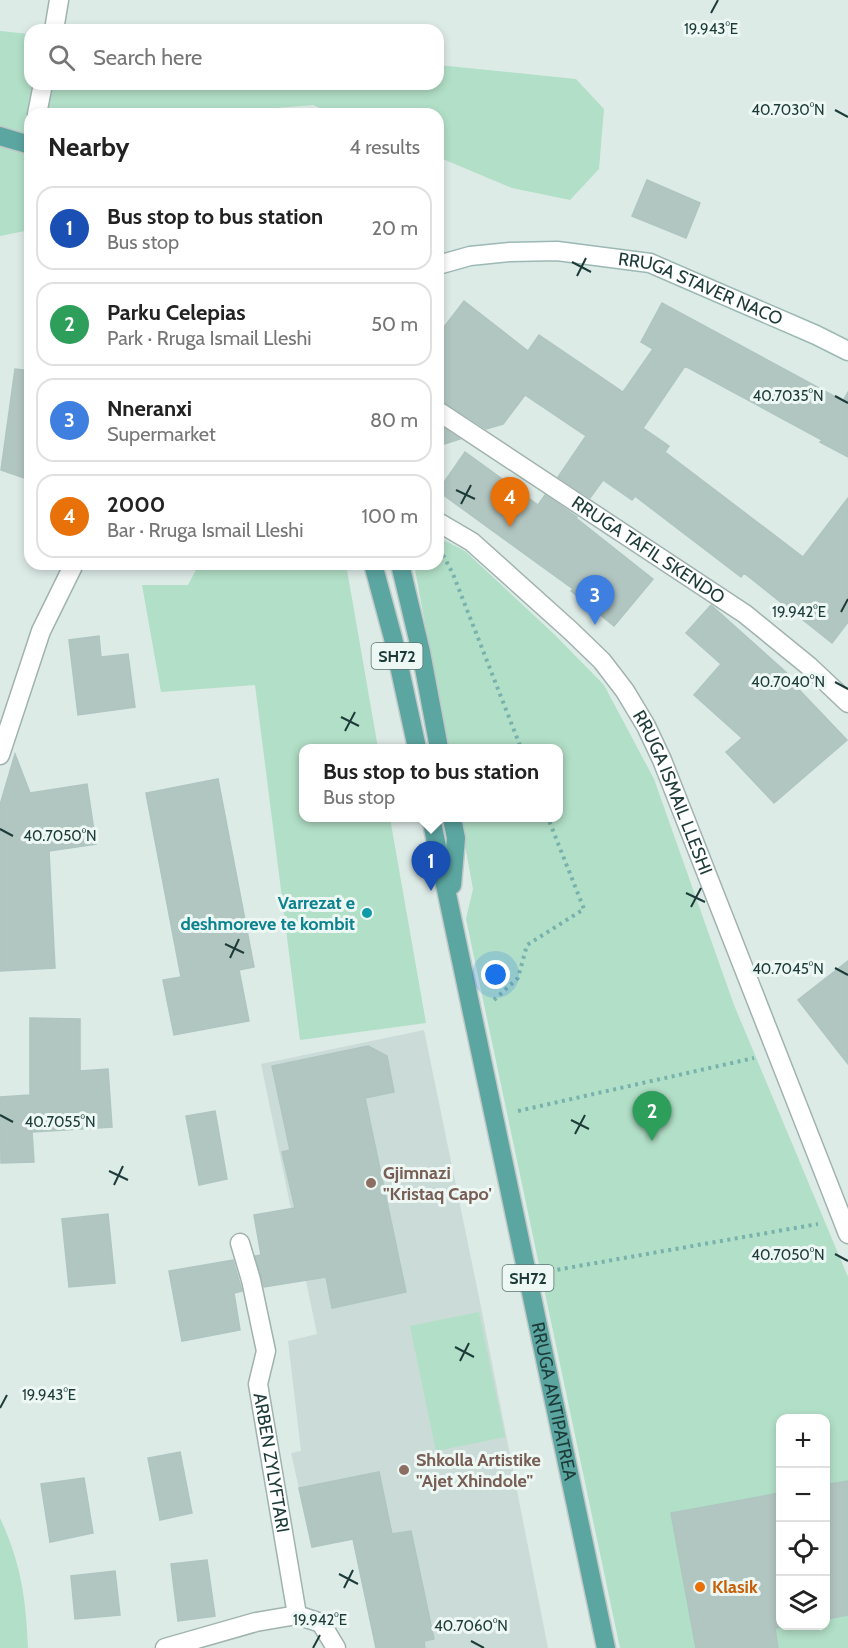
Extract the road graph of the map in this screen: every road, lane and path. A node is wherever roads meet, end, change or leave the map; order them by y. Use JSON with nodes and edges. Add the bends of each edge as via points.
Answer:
{"nodes":[{"id":1,"x":59,"y":0,"type":"edge"},
{"id":2,"x":55,"y":24,"type":"edge"},
{"id":3,"x":42,"y":90,"type":"edge"},
{"id":4,"x":38,"y":108,"type":"edge"},
{"id":5,"x":0,"y":136,"type":"edge"},
{"id":6,"x":24,"y":143,"type":"edge"},
{"id":7,"x":444,"y":264,"type":"edge"},
{"id":8,"x":848,"y":351,"type":"edge"},
{"id":9,"x":444,"y":415,"type":"edge"},
{"id":10,"x":444,"y":526,"type":"edge"},
{"id":11,"x":444,"y":557,"type":"edge"},
{"id":12,"x":71,"y":570,"type":"edge"},
{"id":13,"x":375,"y":570,"type":"edge"},
{"id":14,"x":401,"y":570,"type":"edge"},
{"id":15,"x":848,"y":703,"type":"edge"},
{"id":16,"x":416,"y":744,"type":"edge"},
{"id":17,"x":438,"y":744,"type":"edge"},
{"id":18,"x":519,"y":744,"type":"edge"},
{"id":19,"x":0,"y":755,"type":"edge"},
{"id":20,"x":433,"y":822,"type":"edge"},
{"id":21,"x":453,"y":822,"type":"edge"},
{"id":22,"x":550,"y":822,"type":"edge"},
{"id":23,"x":451,"y":907,"type":"junction"},
{"id":24,"x":473,"y":1019,"type":"junction"},
{"id":25,"x":777,"y":1053,"type":"junction"},
{"id":26,"x":494,"y":1117,"type":"junction"},
{"id":27,"x":845,"y":1227,"type":"edge"},
{"id":28,"x":240,"y":1243,"type":"dead end"},
{"id":29,"x":527,"y":1275,"type":"junction"},
{"id":30,"x":297,"y":1615,"type":"junction"},
{"id":31,"x":165,"y":1648,"type":"edge"},
{"id":32,"x":336,"y":1648,"type":"edge"},
{"id":33,"x":606,"y":1648,"type":"edge"}],
"edges":[{"from":1,"to":2,"type":"street"},
{"from":3,"to":4,"type":"street"},
{"from":5,"to":6,"type":"main road"},
{"from":7,"to":8,"type":"street","name":"RRUGA STAVER NACO","via":[[470,256],[557,251],[650,263]]},
{"from":9,"to":15,"type":"street","name":"RRUGA TAFIL SKENDO","via":[[744,614]]},
{"from":10,"to":25,"type":"street","name":"RRUGA ISMAIL LLESHI","via":[[472,543],[571,631],[626,691],[662,760]]},
{"from":11,"to":18,"type":"path"},
{"from":12,"to":19,"type":"street","via":[[41,631]]},
{"from":13,"to":16,"type":"main road","number":"SH72"},
{"from":14,"to":17,"type":"main road","number":"SH72"},
{"from":20,"to":23,"type":"main road","name":"RRUGA ANTIPATREA","number":"SH72"},
{"from":21,"to":23,"type":"main road","name":"RRUGA ANTIPATREA","number":"SH72","via":[[456,838]]},
{"from":22,"to":24,"type":"path","via":[[584,909],[527,945],[518,978]]},
{"from":23,"to":24,"type":"main road","name":"RRUGA ANTIPATREA","number":"SH72"},
{"from":24,"to":26,"type":"main road","name":"RRUGA ANTIPATREA","number":"SH72"},
{"from":25,"to":26,"type":"path"},
{"from":25,"to":27,"type":"street","name":"RRUGA ISMAIL LLESHI"},
{"from":26,"to":29,"type":"main road","name":"RRUGA ANTIPATREA","number":"SH72"},
{"from":27,"to":29,"type":"path"},
{"from":28,"to":30,"type":"street","name":"ARBEN ZYLYFTARI","via":[[266,1351],[258,1384]]},
{"from":29,"to":33,"type":"main road","name":"RRUGA ANTIPATREA","number":"SH72"},
{"from":30,"to":31,"type":"street","via":[[256,1622]]},
{"from":30,"to":32,"type":"street","via":[[321,1623]]}]}
